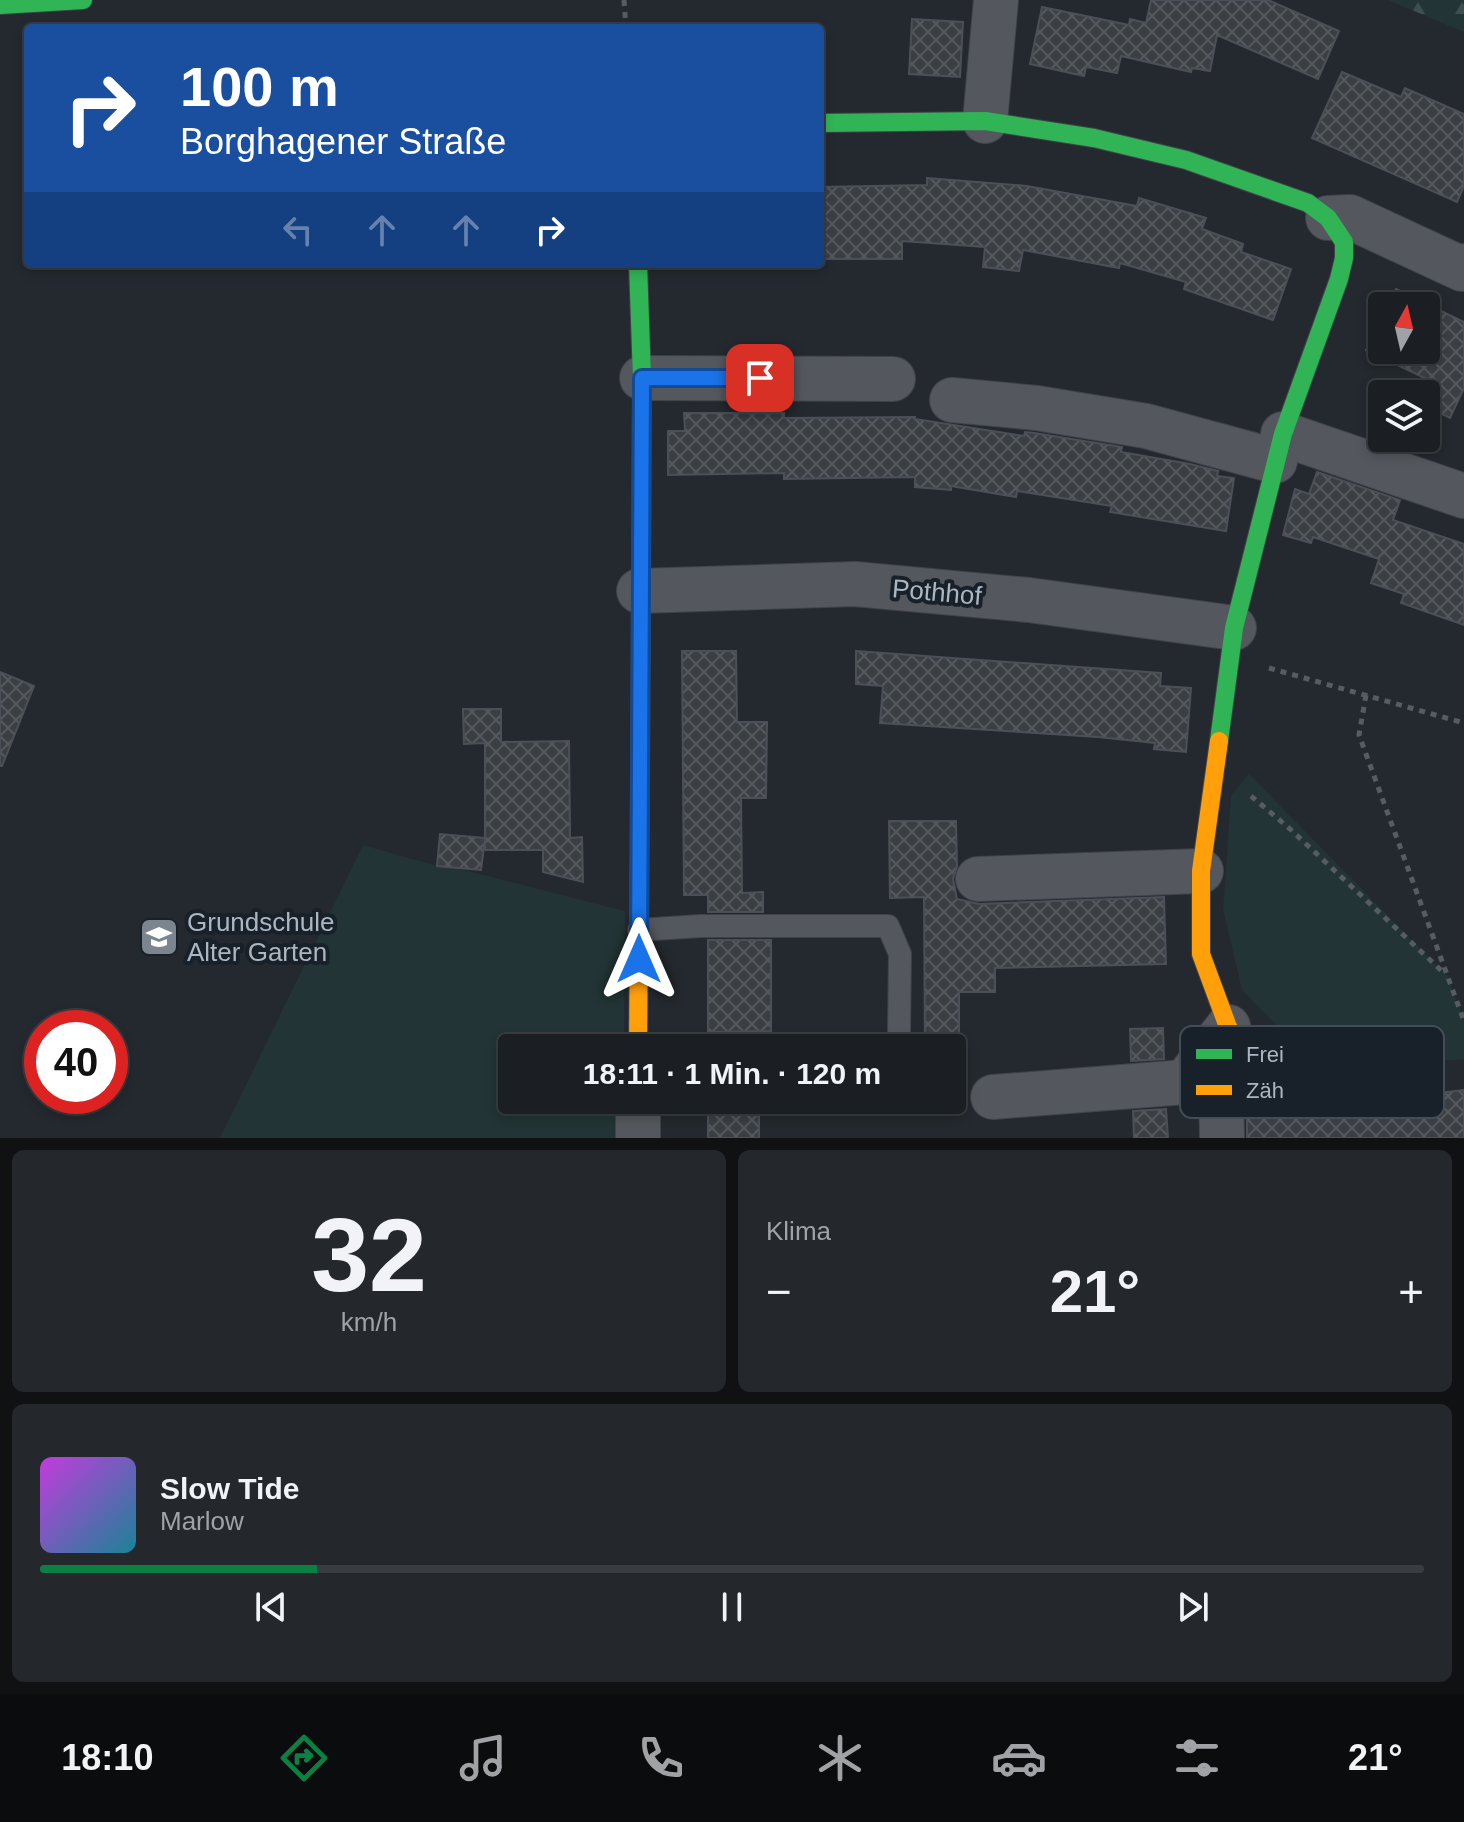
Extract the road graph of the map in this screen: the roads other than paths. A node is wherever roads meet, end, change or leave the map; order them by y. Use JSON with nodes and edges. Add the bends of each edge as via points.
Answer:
{"nodes":[{"id":1,"x":83,"y":0,"type":"edge"},
{"id":2,"x":996,"y":0,"type":"edge"},
{"id":3,"x":0,"y":5,"type":"edge"},
{"id":4,"x":985,"y":121,"type":"junction"},
{"id":5,"x":824,"y":123,"type":"edge"},
{"id":6,"x":1336,"y":230,"type":"junction"},
{"id":7,"x":1464,"y":266,"type":"edge"},
{"id":8,"x":638,"y":268,"type":"edge"},
{"id":9,"x":1464,"y":293,"type":"edge"},
{"id":10,"x":642,"y":378,"type":"junction"},
{"id":11,"x":893,"y":379,"type":"dead end"},
{"id":12,"x":952,"y":400,"type":"dead end"},
{"id":13,"x":1279,"y":448,"type":"junction"},
{"id":14,"x":1464,"y":496,"type":"edge"},
{"id":15,"x":639,"y":591,"type":"junction"},
{"id":16,"x":1232,"y":643,"type":"junction"},
{"id":17,"x":1201,"y":871,"type":"junction"},
{"id":18,"x":978,"y":879,"type":"dead end"},
{"id":19,"x":639,"y":930,"type":"junction"},
{"id":20,"x":1228,"y":1026,"type":"edge"},
{"id":21,"x":899,"y":1032,"type":"dead end"},
{"id":22,"x":638,"y":1034,"type":"edge"},
{"id":23,"x":1180,"y":1082,"type":"edge"},
{"id":24,"x":993,"y":1097,"type":"dead end"},
{"id":25,"x":638,"y":1114,"type":"edge"},
{"id":26,"x":1222,"y":1118,"type":"edge"},
{"id":27,"x":638,"y":1138,"type":"edge"},
{"id":28,"x":1222,"y":1138,"type":"edge"}],
"edges":[{"from":1,"to":3,"type":"main road"},
{"from":2,"to":4,"type":"street"},
{"from":4,"to":5,"type":"main road"},
{"from":4,"to":6,"type":"main road","via":[[1094,138],[1186,160],[1308,203]]},
{"from":6,"to":7,"type":"street","via":[[1350,217]]},
{"from":6,"to":9,"type":"street"},
{"from":6,"to":13,"type":"main road","via":[[1344,258],[1339,279]]},
{"from":8,"to":10,"type":"main road"},
{"from":10,"to":11,"type":"street"},
{"from":10,"to":15,"type":"main road"},
{"from":12,"to":13,"type":"street","via":[[1037,408]]},
{"from":13,"to":14,"type":"street"},
{"from":13,"to":16,"type":"main road"},
{"from":15,"to":16,"type":"street","name":"Pothhof","via":[[855,584],[1029,600]]},
{"from":15,"to":19,"type":"main road"},
{"from":16,"to":17,"type":"main road"},
{"from":17,"to":18,"type":"street"},
{"from":17,"to":20,"type":"main road","via":[[1201,954]]},
{"from":19,"to":21,"type":"lane","via":[[888,926],[900,954]]},
{"from":19,"to":22,"type":"main road"},
{"from":23,"to":24,"type":"street"},
{"from":25,"to":27,"type":"street"},
{"from":26,"to":28,"type":"street"}]}
